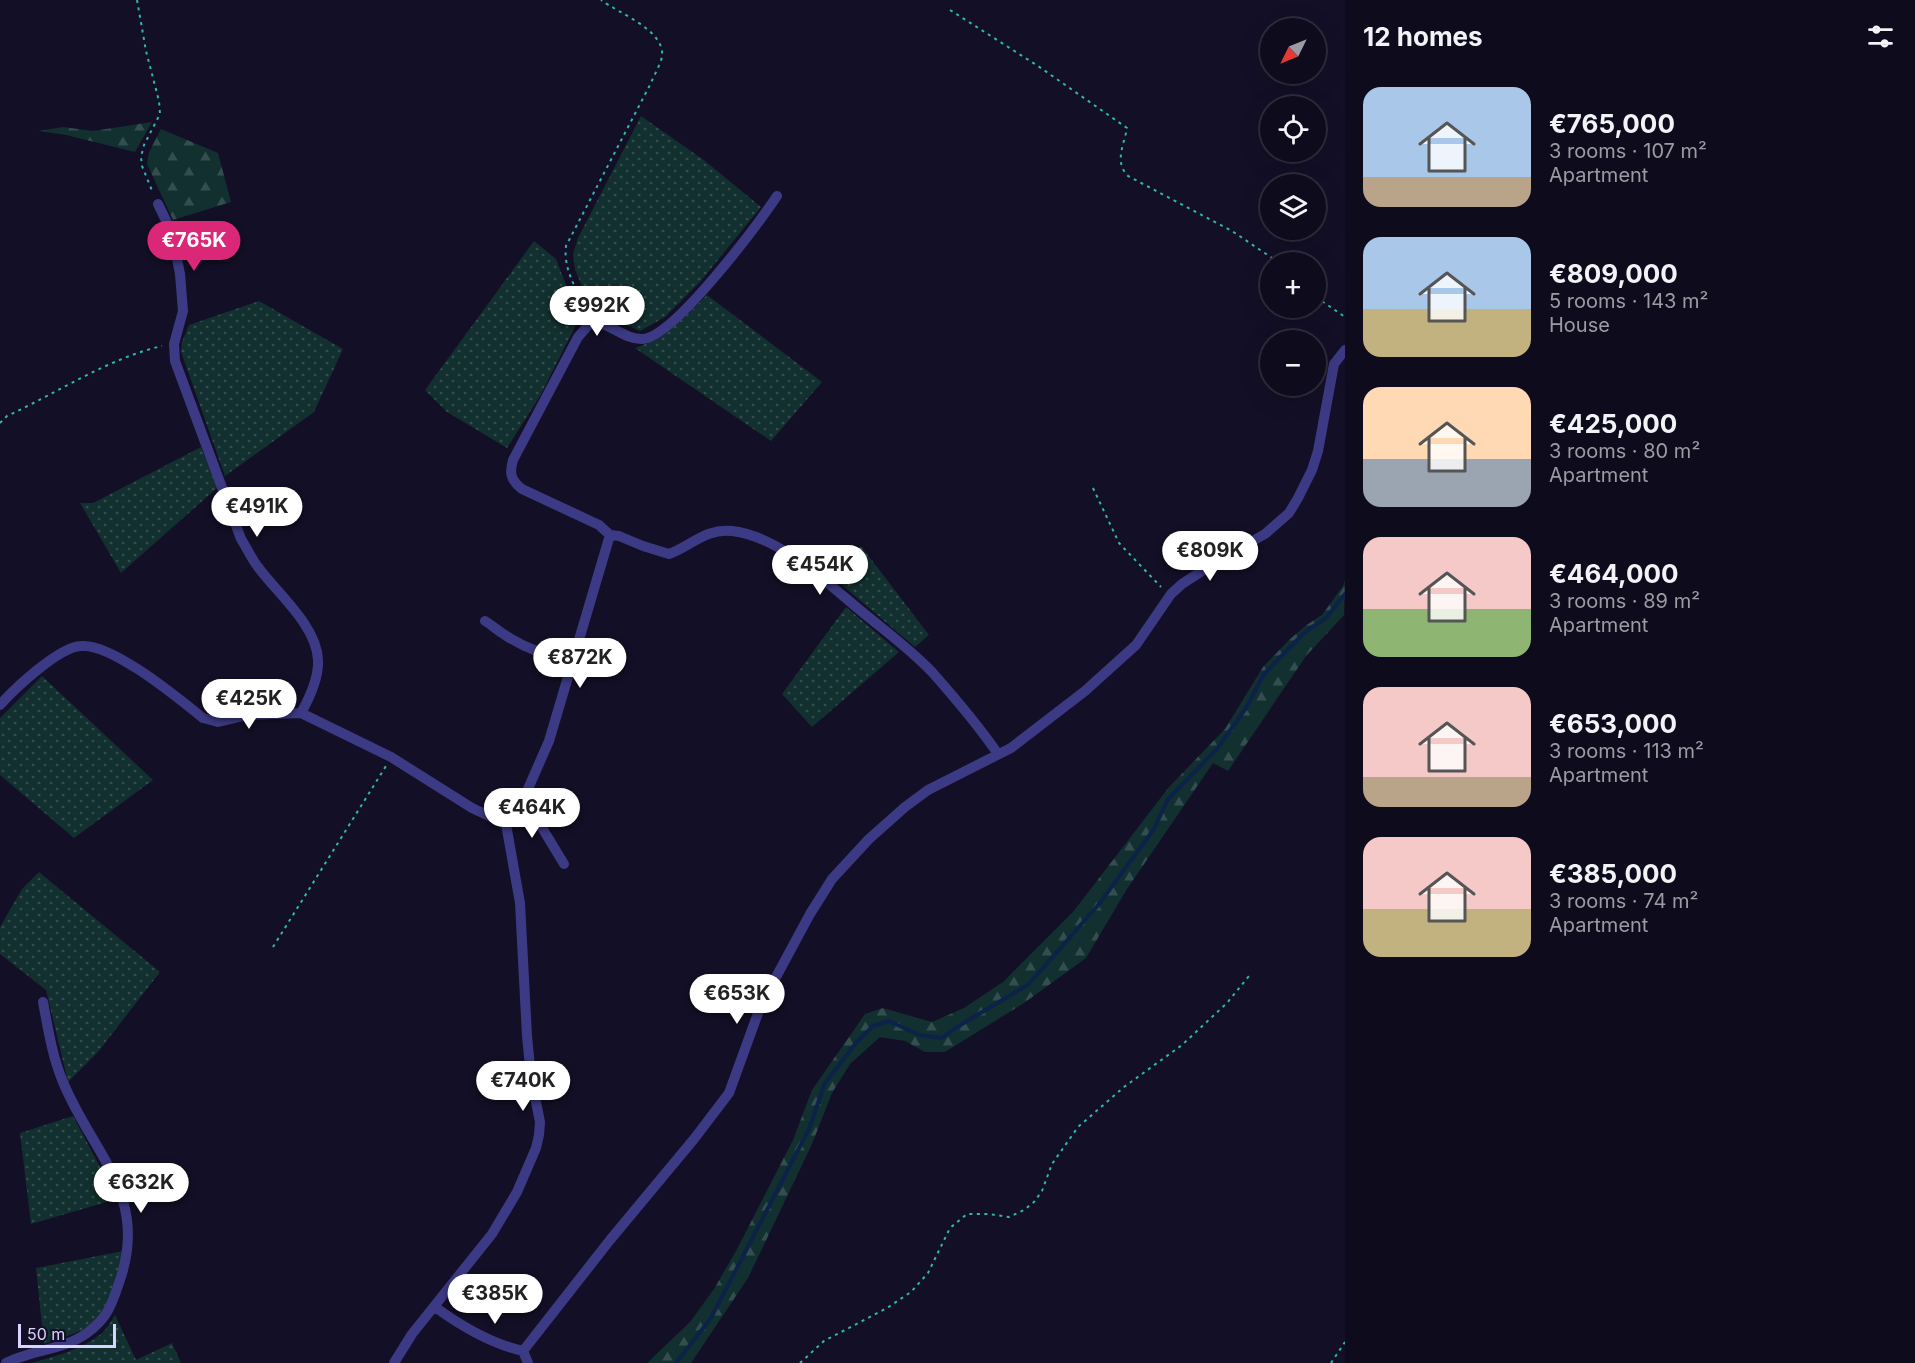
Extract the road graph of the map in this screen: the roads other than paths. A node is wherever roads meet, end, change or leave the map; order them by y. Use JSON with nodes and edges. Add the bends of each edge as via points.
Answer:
{"nodes":[{"id":1,"x":777,"y":196,"type":"dead end"},
{"id":2,"x":158,"y":204,"type":"road end"},
{"id":3,"x":1345,"y":350,"type":"edge"},
{"id":4,"x":610,"y":535,"type":"junction"},
{"id":5,"x":486,"y":621,"type":"dead end"},
{"id":6,"x":573,"y":662,"type":"junction"},
{"id":7,"x":0,"y":705,"type":"edge"},
{"id":8,"x":301,"y":712,"type":"junction"},
{"id":9,"x":998,"y":754,"type":"junction"},
{"id":10,"x":524,"y":798,"type":"junction"},
{"id":11,"x":506,"y":824,"type":"junction"},
{"id":12,"x":564,"y":864,"type":"dead end"},
{"id":13,"x":43,"y":1002,"type":"dead end"},
{"id":14,"x":435,"y":1307,"type":"junction"},
{"id":15,"x":523,"y":1351,"type":"junction"},
{"id":16,"x":6,"y":1363,"type":"edge"},
{"id":17,"x":394,"y":1363,"type":"edge"},
{"id":18,"x":528,"y":1363,"type":"edge"}],
"edges":[{"from":1,"to":4,"type":"street","via":[[705,288],[655,334],[637,339],[592,321],[578,338],[513,460],[510,472],[522,489],[599,525]]},
{"from":2,"to":8,"type":"street","via":[[172,233],[180,274],[183,311],[174,344],[176,360],[241,539],[315,644],[316,677]]},
{"from":3,"to":9,"type":"street","via":[[1334,364],[1318,451],[1288,513],[1265,534],[1194,575],[1171,594],[1123,658],[1040,727]]},
{"from":4,"to":6,"type":"street"},
{"from":4,"to":9,"type":"street","via":[[669,554],[714,531],[733,531],[782,550],[909,650]]},
{"from":5,"to":6,"type":"street","via":[[528,648]]},
{"from":6,"to":10,"type":"street","via":[[549,741]]},
{"from":7,"to":8,"type":"street","via":[[38,670],[69,650],[88,646],[123,661],[208,720]]},
{"from":8,"to":11,"type":"street","via":[[392,757]]},
{"from":9,"to":15,"type":"street","via":[[928,790],[905,807],[832,879],[761,1005],[729,1093]]},
{"from":10,"to":11,"type":"street"},
{"from":10,"to":12,"type":"street"},
{"from":11,"to":14,"type":"street","via":[[520,903],[527,1036],[539,1135],[506,1211]]},
{"from":13,"to":16,"type":"street","via":[[63,1083],[124,1201],[129,1234],[127,1256],[109,1311],[94,1328],[68,1342]]},
{"from":14,"to":15,"type":"street","via":[[508,1348]]},
{"from":14,"to":17,"type":"street"},
{"from":15,"to":18,"type":"street"}]}
